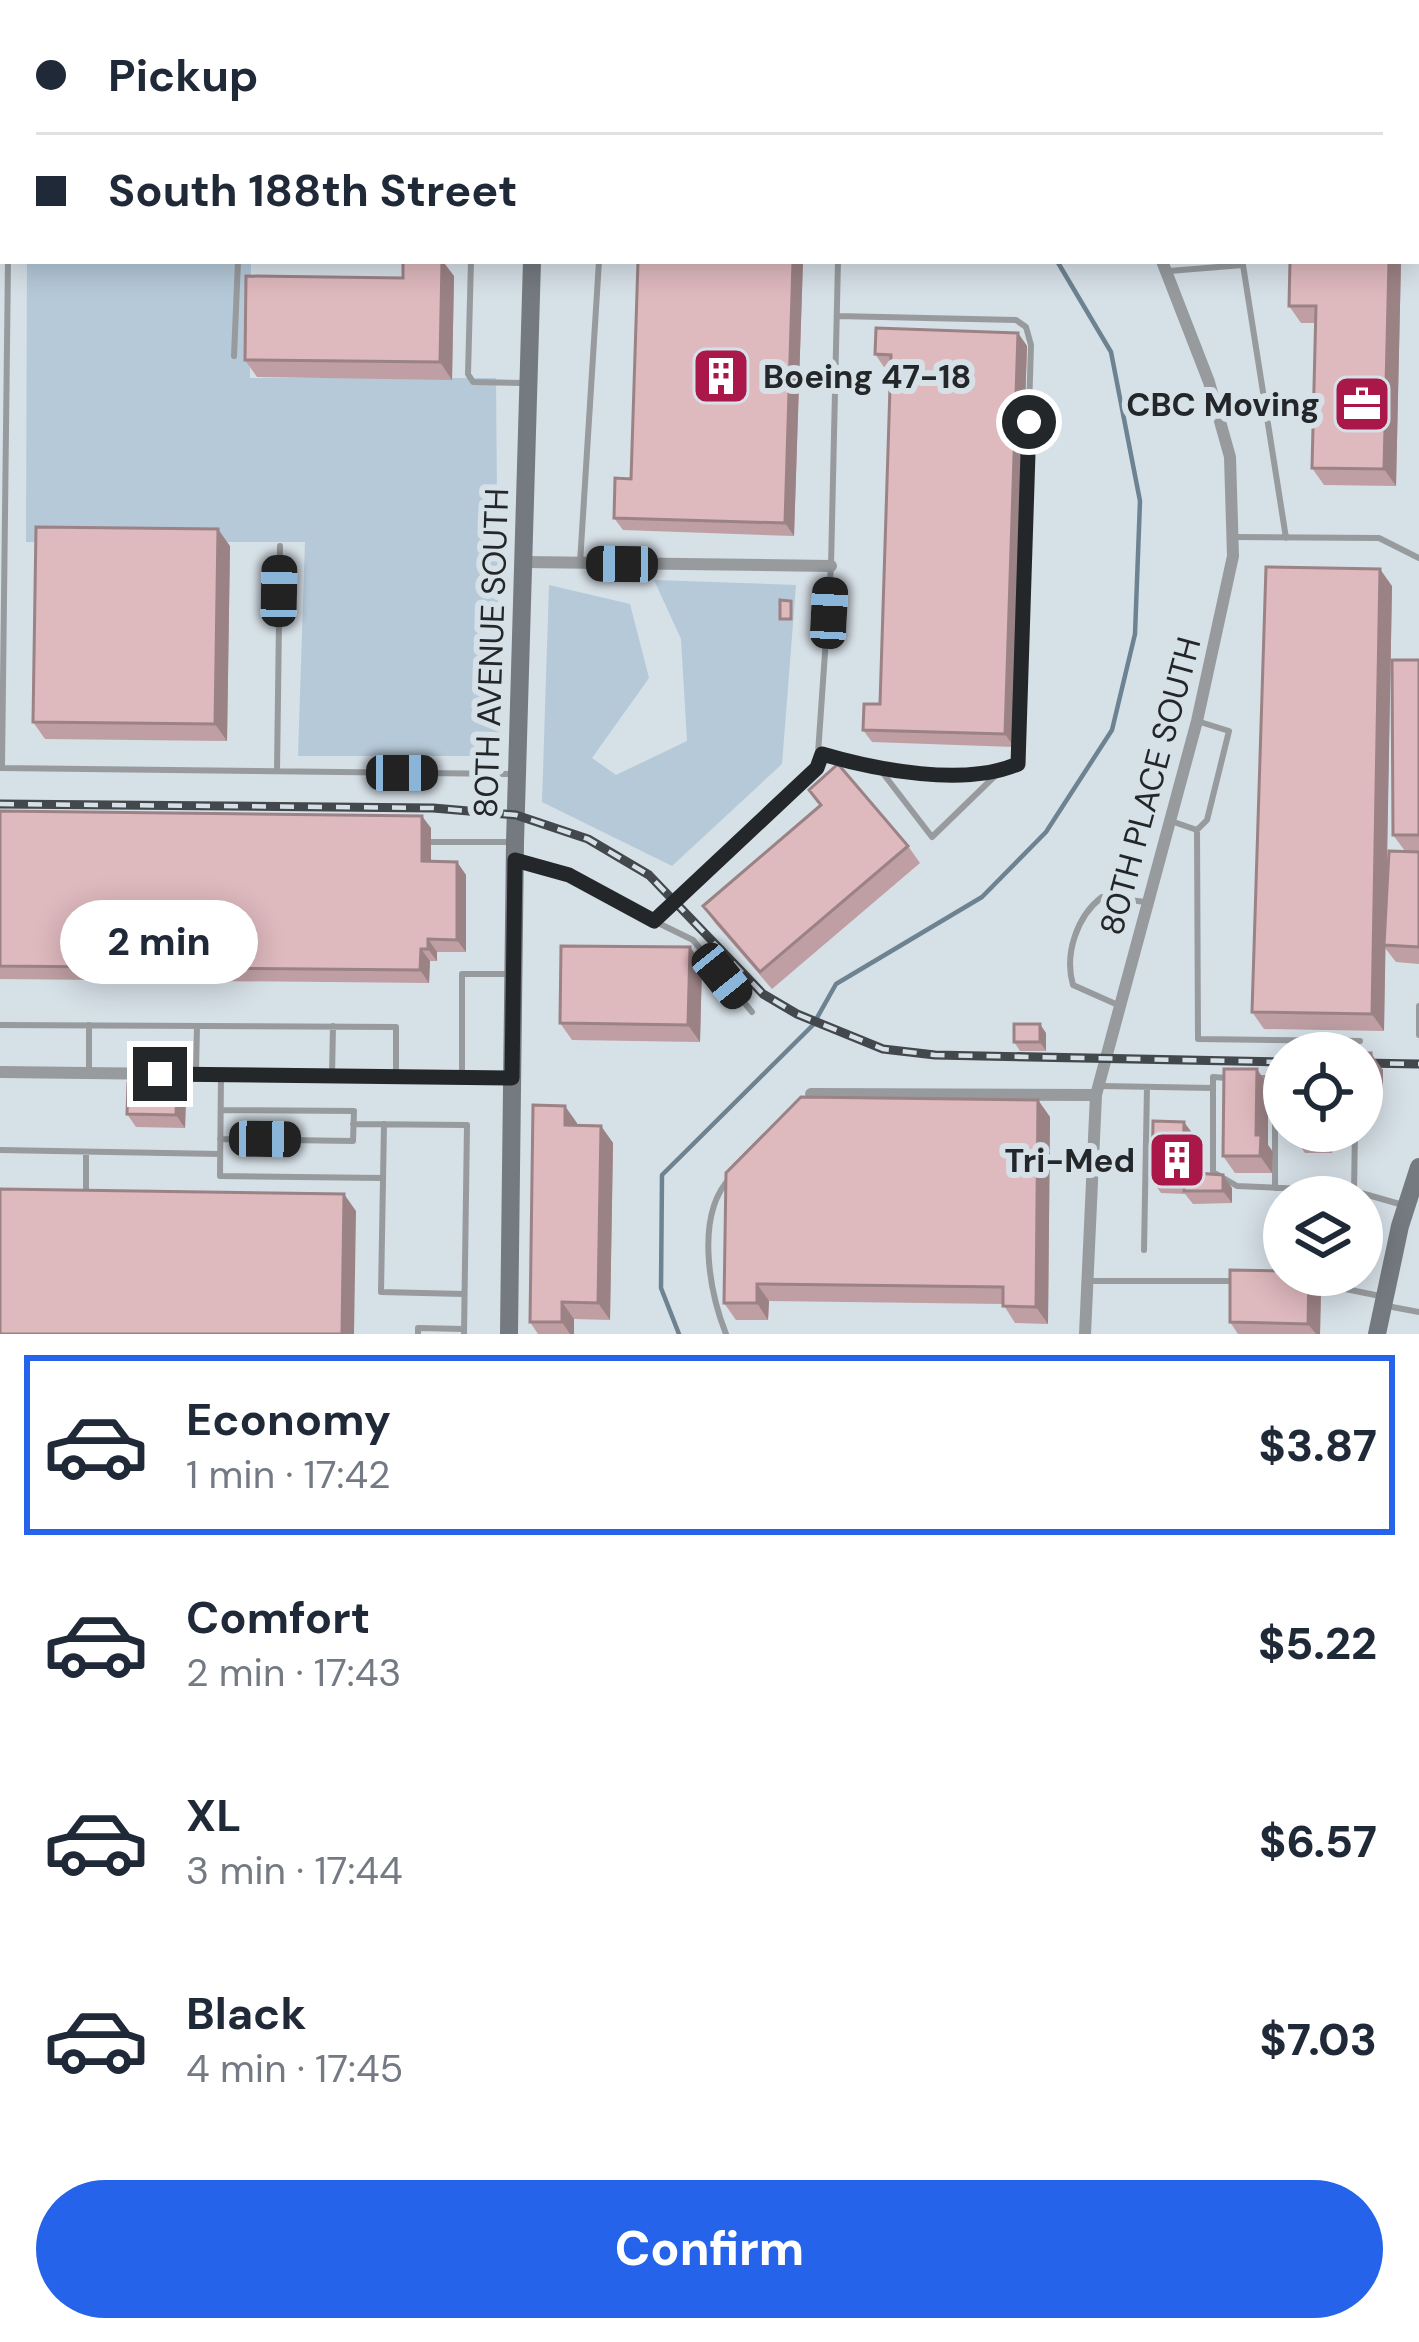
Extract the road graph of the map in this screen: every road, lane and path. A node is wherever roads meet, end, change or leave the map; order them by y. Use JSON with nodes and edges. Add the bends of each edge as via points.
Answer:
{"nodes":[{"id":1,"x":8,"y":264,"type":"edge"},
{"id":2,"x":238,"y":264,"type":"edge"},
{"id":3,"x":471,"y":264,"type":"edge"},
{"id":4,"x":532,"y":264,"type":"edge"},
{"id":5,"x":599,"y":264,"type":"edge"},
{"id":6,"x":838,"y":264,"type":"edge"},
{"id":7,"x":1164,"y":266,"type":"edge"},
{"id":8,"x":837,"y":316,"type":"junction"},
{"id":9,"x":234,"y":356,"type":"dead end"},
{"id":10,"x":529,"y":383,"type":"junction"},
{"id":11,"x":1234,"y":537,"type":"junction"},
{"id":12,"x":1286,"y":538,"type":"junction"},
{"id":13,"x":280,"y":546,"type":"dead end"},
{"id":14,"x":1419,"y":558,"type":"edge"},
{"id":15,"x":525,"y":562,"type":"junction"},
{"id":16,"x":580,"y":563,"type":"junction"},
{"id":17,"x":831,"y":566,"type":"junction"},
{"id":18,"x":1197,"y":721,"type":"junction"},
{"id":19,"x":822,"y":754,"type":"junction"},
{"id":20,"x":1,"y":768,"type":"edge"},
{"id":21,"x":277,"y":771,"type":"junction"},
{"id":22,"x":882,"y":772,"type":"junction"},
{"id":23,"x":998,"y":773,"type":"junction"},
{"id":24,"x":517,"y":774,"type":"junction"},
{"id":25,"x":1168,"y":820,"type":"junction"},
{"id":26,"x":1197,"y":830,"type":"junction"},
{"id":27,"x":431,"y":842,"type":"dead end"},
{"id":28,"x":515,"y":851,"type":"junction"},
{"id":29,"x":1146,"y":902,"type":"junction"},
{"id":30,"x":654,"y":921,"type":"junction"},
{"id":31,"x":513,"y":974,"type":"junction"},
{"id":32,"x":1118,"y":1005,"type":"junction"},
{"id":33,"x":1419,"y":1006,"type":"edge"},
{"id":34,"x":752,"y":1012,"type":"dead end"},
{"id":35,"x":0,"y":1024,"type":"edge"},
{"id":36,"x":89,"y":1025,"type":"junction"},
{"id":37,"x":196,"y":1026,"type":"junction"},
{"id":38,"x":333,"y":1026,"type":"junction"},
{"id":39,"x":1419,"y":1034,"type":"edge"},
{"id":40,"x":1263,"y":1040,"type":"edge"},
{"id":41,"x":0,"y":1072,"type":"edge"},
{"id":42,"x":88,"y":1073,"type":"junction"},
{"id":43,"x":196,"y":1074,"type":"junction"},
{"id":44,"x":221,"y":1075,"type":"junction"},
{"id":45,"x":332,"y":1076,"type":"junction"},
{"id":46,"x":396,"y":1076,"type":"junction"},
{"id":47,"x":462,"y":1077,"type":"junction"},
{"id":48,"x":512,"y":1078,"type":"junction"},
{"id":49,"x":1234,"y":1078,"type":"edge"},
{"id":50,"x":1255,"y":1078,"type":"edge"},
{"id":51,"x":1147,"y":1087,"type":"junction"},
{"id":52,"x":1214,"y":1088,"type":"junction"},
{"id":53,"x":1097,"y":1090,"type":"junction"},
{"id":54,"x":811,"y":1094,"type":"joint"},
{"id":55,"x":796,"y":1109,"type":"edge"},
{"id":56,"x":221,"y":1110,"type":"junction"},
{"id":57,"x":353,"y":1124,"type":"junction"},
{"id":58,"x":384,"y":1124,"type":"junction"},
{"id":59,"x":220,"y":1139,"type":"junction"},
{"id":60,"x":0,"y":1150,"type":"edge"},
{"id":61,"x":86,"y":1152,"type":"junction"},
{"id":62,"x":220,"y":1154,"type":"junction"},
{"id":63,"x":1419,"y":1167,"type":"edge"},
{"id":64,"x":738,"y":1170,"type":"edge"},
{"id":65,"x":1275,"y":1176,"type":"edge"},
{"id":66,"x":383,"y":1178,"type":"junction"},
{"id":67,"x":1263,"y":1187,"type":"edge"},
{"id":68,"x":86,"y":1190,"type":"edge"},
{"id":69,"x":1383,"y":1199,"type":"edge"},
{"id":70,"x":1406,"y":1206,"type":"junction"},
{"id":71,"x":1144,"y":1250,"type":"dead end"},
{"id":72,"x":1088,"y":1281,"type":"junction"},
{"id":73,"x":1251,"y":1281,"type":"edge"},
{"id":74,"x":464,"y":1294,"type":"junction"},
{"id":75,"x":1363,"y":1296,"type":"edge"},
{"id":76,"x":1383,"y":1301,"type":"junction"},
{"id":77,"x":1419,"y":1312,"type":"edge"},
{"id":78,"x":464,"y":1331,"type":"edge"},
{"id":79,"x":418,"y":1334,"type":"edge"},
{"id":80,"x":509,"y":1334,"type":"edge"},
{"id":81,"x":726,"y":1334,"type":"edge"},
{"id":82,"x":1085,"y":1334,"type":"edge"},
{"id":83,"x":1377,"y":1334,"type":"edge"}],
"edges":[{"from":1,"to":20,"type":"lane"},
{"from":2,"to":9,"type":"lane"},
{"from":3,"to":10,"type":"lane","via":[[468,374],[473,382]]},
{"from":4,"to":10,"type":"street","name":"80TH AVENUE SOUTH"},
{"from":5,"to":16,"type":"lane"},
{"from":6,"to":8,"type":"lane"},
{"from":7,"to":11,"type":"street","name":"80TH PLACE SOUTH","via":[[1230,457]]},
{"from":7,"to":12,"type":"lane","via":[[1243,265]]},
{"from":8,"to":17,"type":"lane"},
{"from":8,"to":23,"type":"lane","via":[[1016,320],[1026,327],[1018,764]]},
{"from":10,"to":15,"type":"street","name":"80TH AVENUE SOUTH"},
{"from":11,"to":12,"type":"lane"},
{"from":11,"to":18,"type":"street","name":"80TH PLACE SOUTH"},
{"from":12,"to":14,"type":"lane","via":[[1379,538]]},
{"from":13,"to":21,"type":"lane"},
{"from":15,"to":16,"type":"street"},
{"from":15,"to":24,"type":"street","name":"80TH AVENUE SOUTH"},
{"from":16,"to":17,"type":"street"},
{"from":17,"to":19,"type":"lane"},
{"from":18,"to":25,"type":"street","name":"80TH PLACE SOUTH"},
{"from":18,"to":26,"type":"lane","via":[[1229,731],[1207,820]]},
{"from":19,"to":22,"type":"lane"},
{"from":19,"to":30,"type":"lane","via":[[817,768]]},
{"from":20,"to":21,"type":"lane"},
{"from":21,"to":24,"type":"lane"},
{"from":22,"to":23,"type":"lane"},
{"from":22,"to":23,"type":"lane","via":[[932,837]]},
{"from":24,"to":28,"type":"street","name":"80TH AVENUE SOUTH"},
{"from":25,"to":26,"type":"lane"},
{"from":25,"to":29,"type":"street","name":"80TH PLACE SOUTH"},
{"from":26,"to":40,"type":"lane","via":[[1198,1039]]},
{"from":27,"to":28,"type":"lane"},
{"from":28,"to":30,"type":"lane"},
{"from":28,"to":31,"type":"street","name":"80TH AVENUE SOUTH"},
{"from":29,"to":32,"type":"street","name":"80TH PLACE SOUTH"},
{"from":29,"to":32,"type":"lane","via":[[1102,897],[1070,953],[1073,985]]},
{"from":30,"to":34,"type":"lane","via":[[693,940]]},
{"from":31,"to":47,"type":"lane","via":[[462,974]]},
{"from":31,"to":48,"type":"street","name":"80TH AVENUE SOUTH"},
{"from":32,"to":53,"type":"street","name":"80TH PLACE SOUTH"},
{"from":33,"to":39,"type":"lane"},
{"from":35,"to":36,"type":"lane"},
{"from":36,"to":37,"type":"lane"},
{"from":36,"to":42,"type":"lane"},
{"from":37,"to":38,"type":"lane"},
{"from":37,"to":43,"type":"lane"},
{"from":38,"to":45,"type":"lane"},
{"from":38,"to":46,"type":"lane","via":[[396,1027]]},
{"from":41,"to":42,"type":"street"},
{"from":42,"to":43,"type":"street"},
{"from":43,"to":44,"type":"street"},
{"from":44,"to":45,"type":"street"},
{"from":44,"to":56,"type":"lane"},
{"from":45,"to":46,"type":"street"},
{"from":46,"to":47,"type":"street"},
{"from":47,"to":48,"type":"street"},
{"from":48,"to":80,"type":"street","name":"80TH AVENUE SOUTH"},
{"from":49,"to":52,"type":"lane","via":[[1214,1078]]},
{"from":50,"to":65,"type":"lane","via":[[1275,1078]]},
{"from":51,"to":52,"type":"lane"},
{"from":51,"to":53,"type":"lane"},
{"from":51,"to":71,"type":"lane"},
{"from":52,"to":67,"type":"lane","via":[[1213,1172],[1237,1186]]},
{"from":53,"to":54,"type":"street"},
{"from":53,"to":72,"type":"street","name":"80TH PLACE SOUTH"},
{"from":54,"to":55,"type":"lane"},
{"from":56,"to":57,"type":"lane","via":[[354,1112]]},
{"from":56,"to":59,"type":"lane"},
{"from":57,"to":58,"type":"lane"},
{"from":57,"to":59,"type":"lane","via":[[353,1141]]},
{"from":58,"to":66,"type":"lane"},
{"from":58,"to":74,"type":"lane","via":[[467,1125]]},
{"from":59,"to":62,"type":"lane"},
{"from":60,"to":61,"type":"lane"},
{"from":61,"to":62,"type":"lane"},
{"from":61,"to":68,"type":"lane"},
{"from":62,"to":66,"type":"lane","via":[[220,1176]]},
{"from":63,"to":70,"type":"street"},
{"from":64,"to":81,"type":"lane","via":[[712,1205],[712,1299]]},
{"from":66,"to":74,"type":"lane","via":[[382,1292]]},
{"from":69,"to":70,"type":"lane"},
{"from":70,"to":76,"type":"street"},
{"from":72,"to":73,"type":"lane"},
{"from":72,"to":82,"type":"street","name":"80TH PLACE SOUTH"},
{"from":74,"to":78,"type":"lane"},
{"from":75,"to":76,"type":"lane"},
{"from":76,"to":77,"type":"lane"},
{"from":76,"to":83,"type":"street"},
{"from":78,"to":79,"type":"lane"}]}
